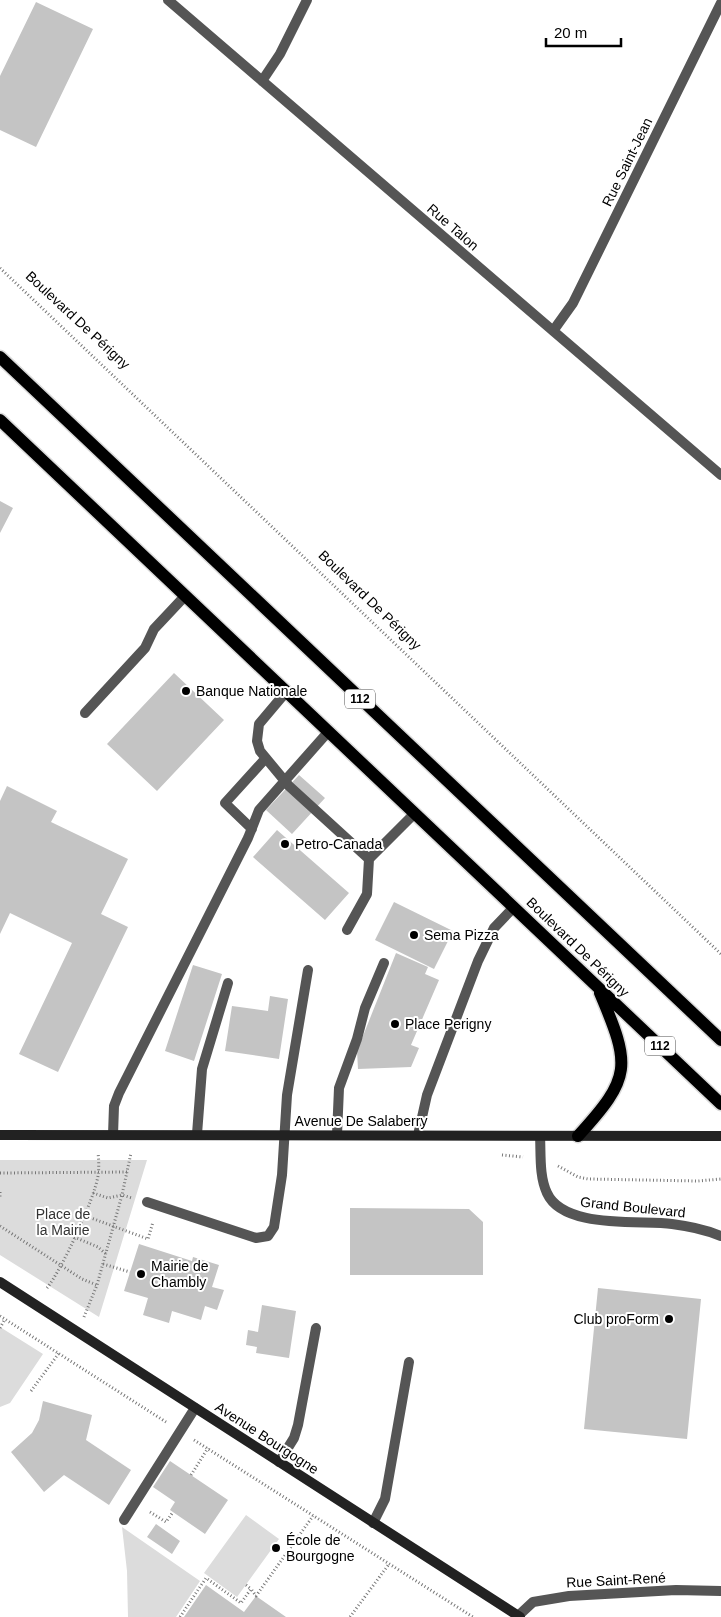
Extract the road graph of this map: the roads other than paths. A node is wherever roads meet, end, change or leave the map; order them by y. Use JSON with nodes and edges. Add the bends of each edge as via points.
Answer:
{"nodes":[{"id":1,"x":168,"y":0,"type":"edge"},
{"id":2,"x":307,"y":0,"type":"edge"},
{"id":3,"x":721,"y":3,"type":"edge"},
{"id":4,"x":262,"y":81,"type":"junction"},
{"id":5,"x":553,"y":331,"type":"junction"},
{"id":6,"x":0,"y":358,"type":"edge"},
{"id":7,"x":0,"y":420,"type":"edge"},
{"id":8,"x":721,"y":475,"type":"edge"},
{"id":9,"x":185,"y":596,"type":"junction"},
{"id":10,"x":286,"y":692,"type":"junction"},
{"id":11,"x":85,"y":713,"type":"dead end"},
{"id":12,"x":328,"y":732,"type":"junction"},
{"id":13,"x":265,"y":759,"type":"junction"},
{"id":14,"x":284,"y":781,"type":"junction"},
{"id":15,"x":415,"y":812,"type":"junction"},
{"id":16,"x":252,"y":829,"type":"junction"},
{"id":17,"x":369,"y":859,"type":"junction"},
{"id":18,"x":514,"y":907,"type":"junction"},
{"id":19,"x":347,"y":930,"type":"dead end"},
{"id":20,"x":384,"y":964,"type":"dead end"},
{"id":21,"x":308,"y":970,"type":"dead end"},
{"id":22,"x":228,"y":983,"type":"dead end"},
{"id":23,"x":598,"y":989,"type":"junction"},
{"id":24,"x":721,"y":1040,"type":"edge"},
{"id":25,"x":721,"y":1104,"type":"edge"},
{"id":26,"x":113,"y":1134,"type":"junction"},
{"id":27,"x":197,"y":1134,"type":"junction"},
{"id":28,"x":284,"y":1134,"type":"junction"},
{"id":29,"x":0,"y":1135,"type":"edge"},
{"id":30,"x":337,"y":1135,"type":"junction"},
{"id":31,"x":418,"y":1135,"type":"junction"},
{"id":32,"x":540,"y":1136,"type":"junction"},
{"id":33,"x":578,"y":1136,"type":"junction"},
{"id":34,"x":721,"y":1136,"type":"edge"},
{"id":35,"x":147,"y":1202,"type":"dead end"},
{"id":36,"x":721,"y":1236,"type":"edge"},
{"id":37,"x":0,"y":1282,"type":"edge"},
{"id":38,"x":316,"y":1328,"type":"dead end"},
{"id":39,"x":409,"y":1362,"type":"dead end"},
{"id":40,"x":195,"y":1408,"type":"junction"},
{"id":41,"x":279,"y":1462,"type":"junction"},
{"id":42,"x":124,"y":1520,"type":"dead end"},
{"id":43,"x":373,"y":1523,"type":"junction"},
{"id":44,"x":721,"y":1591,"type":"edge"},
{"id":45,"x":518,"y":1617,"type":"edge"}],
"edges":[{"from":1,"to":4,"type":"street","name":"Rue Talon"},
{"from":2,"to":4,"type":"street","via":[[280,54]]},
{"from":3,"to":5,"type":"street","name":"Rue Saint-Jean","via":[[573,303]]},
{"from":4,"to":5,"type":"street","name":"Rue Talon"},
{"from":5,"to":8,"type":"street","name":"Rue Talon"},
{"from":6,"to":24,"type":"main road","number":"112"},
{"from":7,"to":9,"type":"main road","name":"Boulevard De Périgny","number":"112"},
{"from":9,"to":10,"type":"main road","name":"Boulevard De Périgny","number":"112"},
{"from":9,"to":11,"type":"street","via":[[154,629],[145,648]]},
{"from":10,"to":12,"type":"main road","name":"Boulevard De Périgny","number":"112"},
{"from":10,"to":13,"type":"street","via":[[260,724],[258,741]]},
{"from":12,"to":14,"type":"street"},
{"from":12,"to":15,"type":"main road","name":"Boulevard De Périgny","number":"112"},
{"from":13,"to":14,"type":"street"},
{"from":13,"to":16,"type":"street","via":[[225,803]]},
{"from":14,"to":16,"type":"street","via":[[259,810]]},
{"from":14,"to":17,"type":"street"},
{"from":15,"to":17,"type":"street"},
{"from":15,"to":18,"type":"main road","name":"Boulevard De Périgny","number":"112"},
{"from":16,"to":26,"type":"street","via":[[123,1084],[114,1106]]},
{"from":17,"to":19,"type":"street","via":[[367,894]]},
{"from":18,"to":23,"type":"main road","name":"Boulevard De Périgny","number":"112"},
{"from":18,"to":31,"type":"street","via":[[494,928],[478,961],[427,1095]]},
{"from":20,"to":30,"type":"street","via":[[365,1008],[338,1088]]},
{"from":21,"to":28,"type":"street"},
{"from":22,"to":27,"type":"street","via":[[202,1069]]},
{"from":23,"to":25,"type":"main road","name":"Boulevard De Périgny","number":"112"},
{"from":23,"to":33,"type":"main road","via":[[619,1041],[621,1075],[612,1097]]},
{"from":26,"to":27,"type":"street","name":"Avenue De Salaberry"},
{"from":26,"to":29,"type":"street","name":"Avenue De Salaberry"},
{"from":27,"to":28,"type":"street","name":"Avenue De Salaberry"},
{"from":28,"to":30,"type":"street","name":"Avenue De Salaberry"},
{"from":28,"to":35,"type":"street","via":[[274,1227],[268,1236],[256,1238]]},
{"from":30,"to":31,"type":"street","name":"Avenue De Salaberry"},
{"from":31,"to":32,"type":"street","name":"Avenue De Salaberry"},
{"from":32,"to":33,"type":"street","name":"Avenue De Salaberry"},
{"from":32,"to":36,"type":"street","name":"Grand Boulevard","via":[[542,1174],[547,1194],[562,1211],[592,1219],[672,1224]]},
{"from":33,"to":34,"type":"street","name":"Avenue De Salaberry"},
{"from":37,"to":40,"type":"street","name":"Avenue Bourgogne"},
{"from":38,"to":41,"type":"street","via":[[298,1425]]},
{"from":39,"to":43,"type":"street","via":[[385,1499]]},
{"from":40,"to":41,"type":"street","name":"Avenue Bourgogne"},
{"from":40,"to":42,"type":"street"},
{"from":41,"to":43,"type":"street","name":"Avenue Bourgogne"},
{"from":43,"to":45,"type":"street","name":"Avenue Bourgogne"},
{"from":44,"to":45,"type":"street","name":"Rue Saint-René","via":[[569,1596],[533,1602]]}]}
